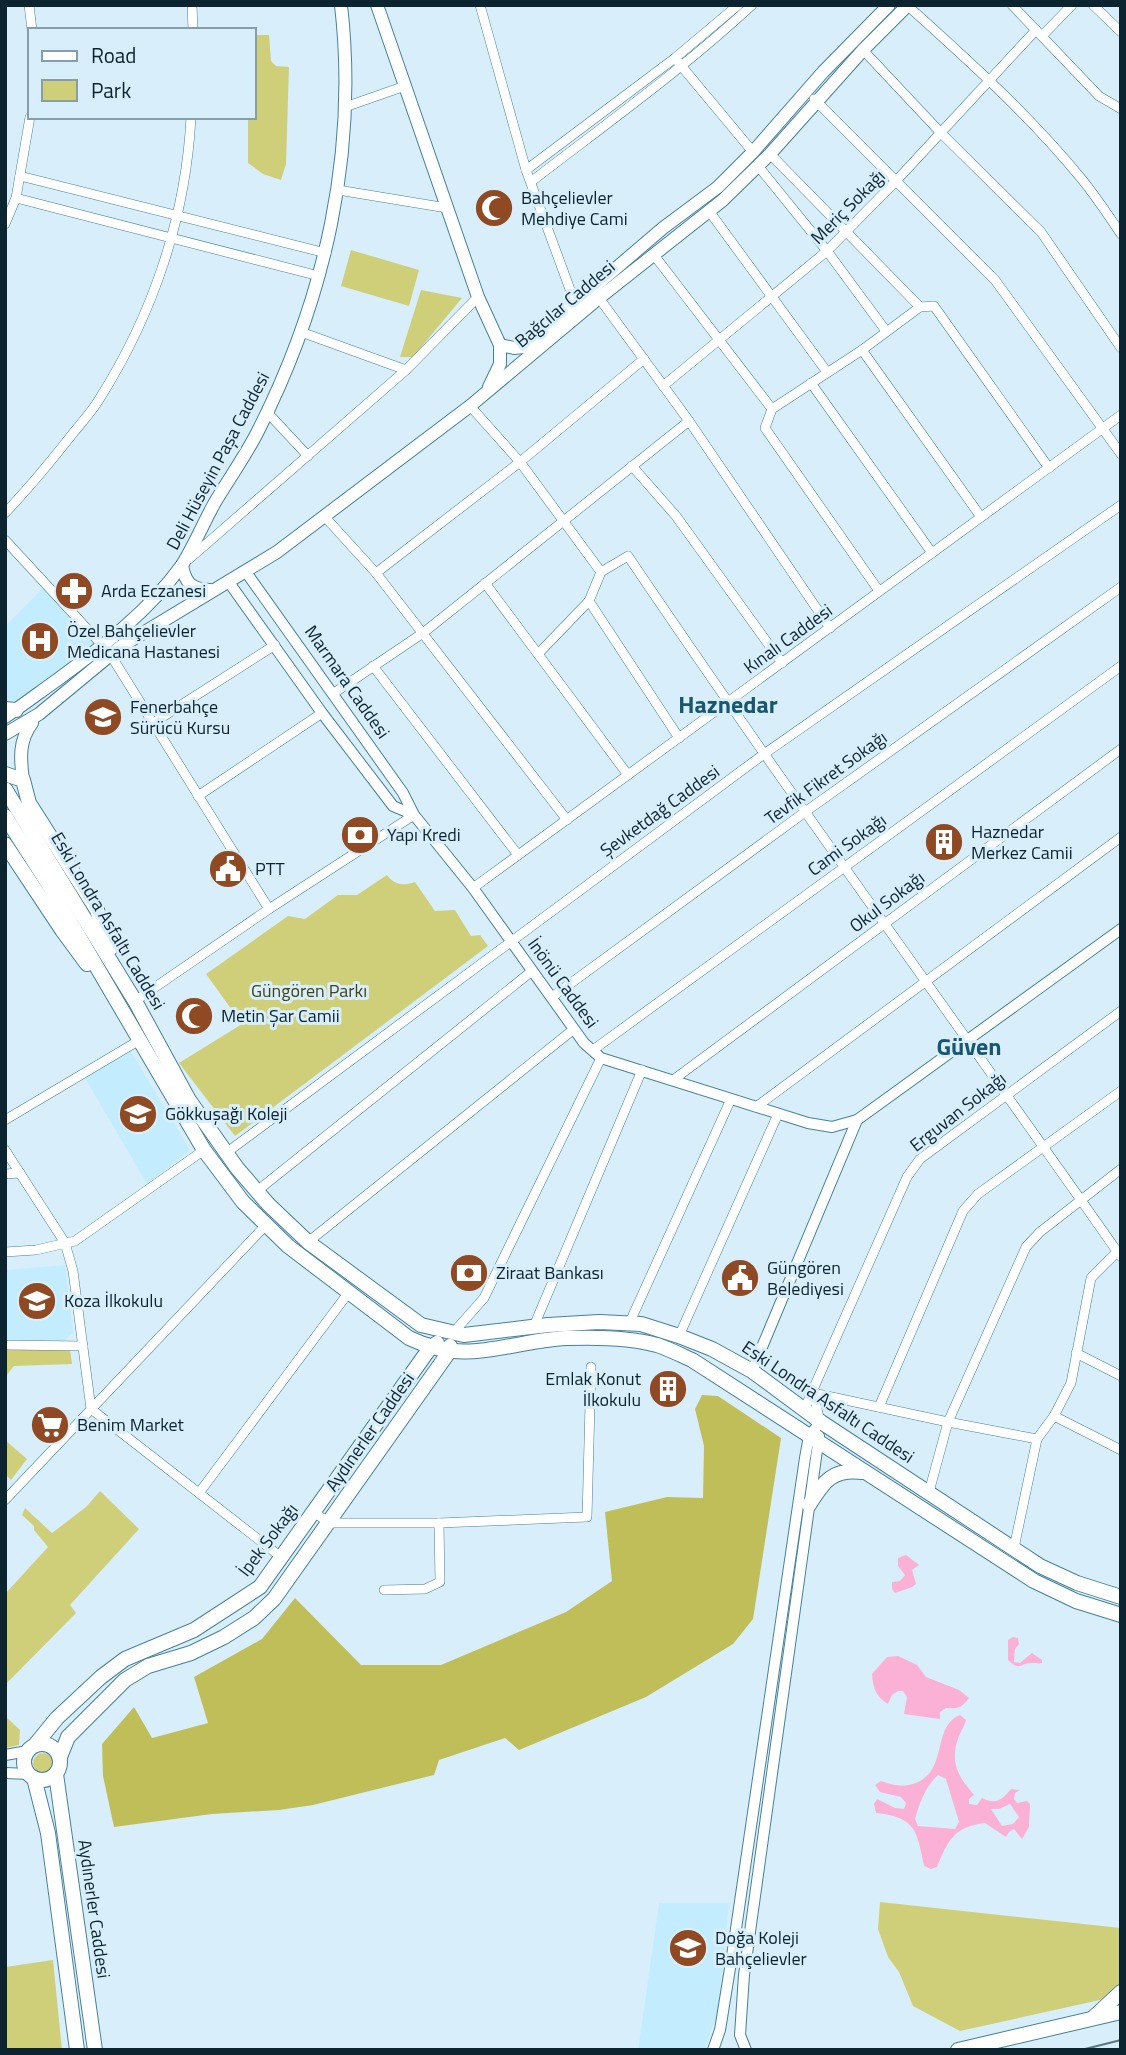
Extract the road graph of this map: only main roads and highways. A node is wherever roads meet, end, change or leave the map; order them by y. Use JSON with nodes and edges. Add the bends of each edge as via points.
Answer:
{"nodes":[{"id":1,"x":377,"y":5,"type":"edge"},
{"id":2,"x":889,"y":5,"type":"edge"},
{"id":3,"x":908,"y":5,"type":"edge"},
{"id":4,"x":341,"y":6,"type":"edge"},
{"id":5,"x":811,"y":96,"type":"junction"},
{"id":6,"x":500,"y":345,"type":"junction"},
{"id":7,"x":485,"y":394,"type":"junction"},
{"id":8,"x":182,"y":565,"type":"junction"},
{"id":9,"x":210,"y":590,"type":"junction"},
{"id":10,"x":106,"y":650,"type":"junction"},
{"id":11,"x":9,"y":712,"type":"edge"},
{"id":12,"x":39,"y":714,"type":"junction"},
{"id":13,"x":5,"y":734,"type":"edge"},
{"id":14,"x":5,"y":774,"type":"edge"},
{"id":15,"x":23,"y":780,"type":"junction"},
{"id":16,"x":5,"y":789,"type":"edge"},
{"id":17,"x":5,"y":816,"type":"edge"},
{"id":18,"x":5,"y":844,"type":"edge"},
{"id":19,"x":114,"y":981,"type":"junction"},
{"id":20,"x":453,"y":1333,"type":"junction"},
{"id":21,"x":409,"y":1338,"type":"junction"},
{"id":22,"x":430,"y":1348,"type":"junction"},
{"id":23,"x":449,"y":1352,"type":"junction"},
{"id":24,"x":412,"y":1372,"type":"junction"},
{"id":25,"x":866,"y":1472,"type":"junction"},
{"id":26,"x":809,"y":1505,"type":"road end"},
{"id":27,"x":1121,"y":1597,"type":"edge"},
{"id":28,"x":1121,"y":1615,"type":"edge"},
{"id":29,"x":32,"y":1748,"type":"junction"},
{"id":30,"x":60,"y":1757,"type":"junction"},
{"id":31,"x":56,"y":1774,"type":"junction"},
{"id":32,"x":31,"y":1776,"type":"junction"},
{"id":33,"x":1121,"y":1992,"type":"edge"},
{"id":34,"x":1121,"y":2012,"type":"edge"},
{"id":35,"x":1092,"y":2019,"type":"junction"},
{"id":36,"x":77,"y":2050,"type":"edge"},
{"id":37,"x":95,"y":2050,"type":"edge"},
{"id":38,"x":958,"y":2050,"type":"edge"}],
"edges":[{"from":1,"to":6,"type":"main road","via":[[478,297]]},
{"from":2,"to":5,"type":"main road"},
{"from":3,"to":5,"type":"main road","name":"Bağcılar Caddesi"},
{"from":4,"to":8,"type":"main road","name":"Deli Hüseyin Paşa Caddesi","via":[[345,107],[338,190],[326,253],[291,362]]},
{"from":5,"to":6,"type":"main road","via":[[718,187],[524,346]]},
{"from":5,"to":7,"type":"main road","name":"Bağcılar Caddesi","via":[[769,154],[709,211]]},
{"from":6,"to":7,"type":"main road","via":[[500,364]]},
{"from":7,"to":9,"type":"main road","name":"Bağcılar Caddesi","via":[[325,517],[246,572]]},
{"from":8,"to":9,"type":"main road","via":[[187,583]]},
{"from":8,"to":10,"type":"main road","name":"Bağcılar Caddesi"},
{"from":9,"to":10,"type":"main road","name":"Bağcılar Caddesi"},
{"from":10,"to":11,"type":"main road","name":"Bağcılar Caddesi"},
{"from":10,"to":12,"type":"main road","name":"Bağcılar Caddesi"},
{"from":12,"to":13,"type":"main road","name":"Bağcılar Caddesi"},
{"from":12,"to":15,"type":"main road","via":[[23,735]]},
{"from":14,"to":15,"type":"main road"},
{"from":15,"to":19,"type":"main road","via":[[29,803],[97,910]]},
{"from":16,"to":19,"type":"main road","name":"Eski Londra Asfaltı Caddesi"},
{"from":17,"to":19,"type":"main road","name":"Eski Londra Asfaltı Caddesi"},
{"from":18,"to":19,"type":"main road","via":[[83,959]]},
{"from":19,"to":20,"type":"main road","name":"Eski Londra Asfaltı Caddesi","via":[[135,1001],[179,1083],[257,1191],[308,1242],[422,1325]]},
{"from":19,"to":21,"type":"main road","name":"Eski Londra Asfaltı Caddesi","via":[[138,1041],[204,1150],[243,1202],[288,1246]]},
{"from":20,"to":22,"type":"main road","name":"İpek Sokağı"},
{"from":20,"to":23,"type":"main road","name":"Aydınerler Caddesi"},
{"from":20,"to":27,"type":"main road","name":"Eski Londra Asfaltı Caddesi","via":[[599,1322],[641,1324],[680,1336],[752,1371],[821,1422],[1040,1566]]},
{"from":21,"to":22,"type":"main road","name":"Eski Londra Asfaltı Caddesi"},
{"from":21,"to":24,"type":"main road"},
{"from":22,"to":23,"type":"main road","name":"Eski Londra Asfaltı Caddesi"},
{"from":22,"to":24,"type":"main road","name":"İpek Sokağı"},
{"from":23,"to":25,"type":"main road","name":"Eski Londra Asfaltı Caddesi","via":[[565,1338],[658,1345],[692,1360]]},
{"from":23,"to":30,"type":"main road","name":"Aydınerler Caddesi","via":[[274,1599],[224,1637],[148,1666],[125,1680],[68,1737]]},
{"from":24,"to":29,"type":"main road","name":"İpek Sokağı","via":[[260,1587],[194,1630],[125,1659],[57,1718]]},
{"from":25,"to":26,"type":"main road","via":[[840,1472],[830,1477]]},
{"from":25,"to":28,"type":"main road","name":"Eski Londra Asfaltı Caddesi","via":[[1034,1581]]},
{"from":29,"to":30,"type":"main road","via":[[41,1744],[52,1747]]},
{"from":29,"to":32,"type":"main road","via":[[24,1763]]},
{"from":30,"to":31,"type":"main road"},
{"from":31,"to":32,"type":"main road","via":[[44,1780]]},
{"from":31,"to":37,"type":"main road","name":"Aydınerler Caddesi"},
{"from":32,"to":36,"type":"main road","name":"Aydınerler Caddesi","via":[[48,1833]]},
{"from":33,"to":35,"type":"main road"},
{"from":34,"to":35,"type":"main road"},
{"from":35,"to":38,"type":"main road"}]}
